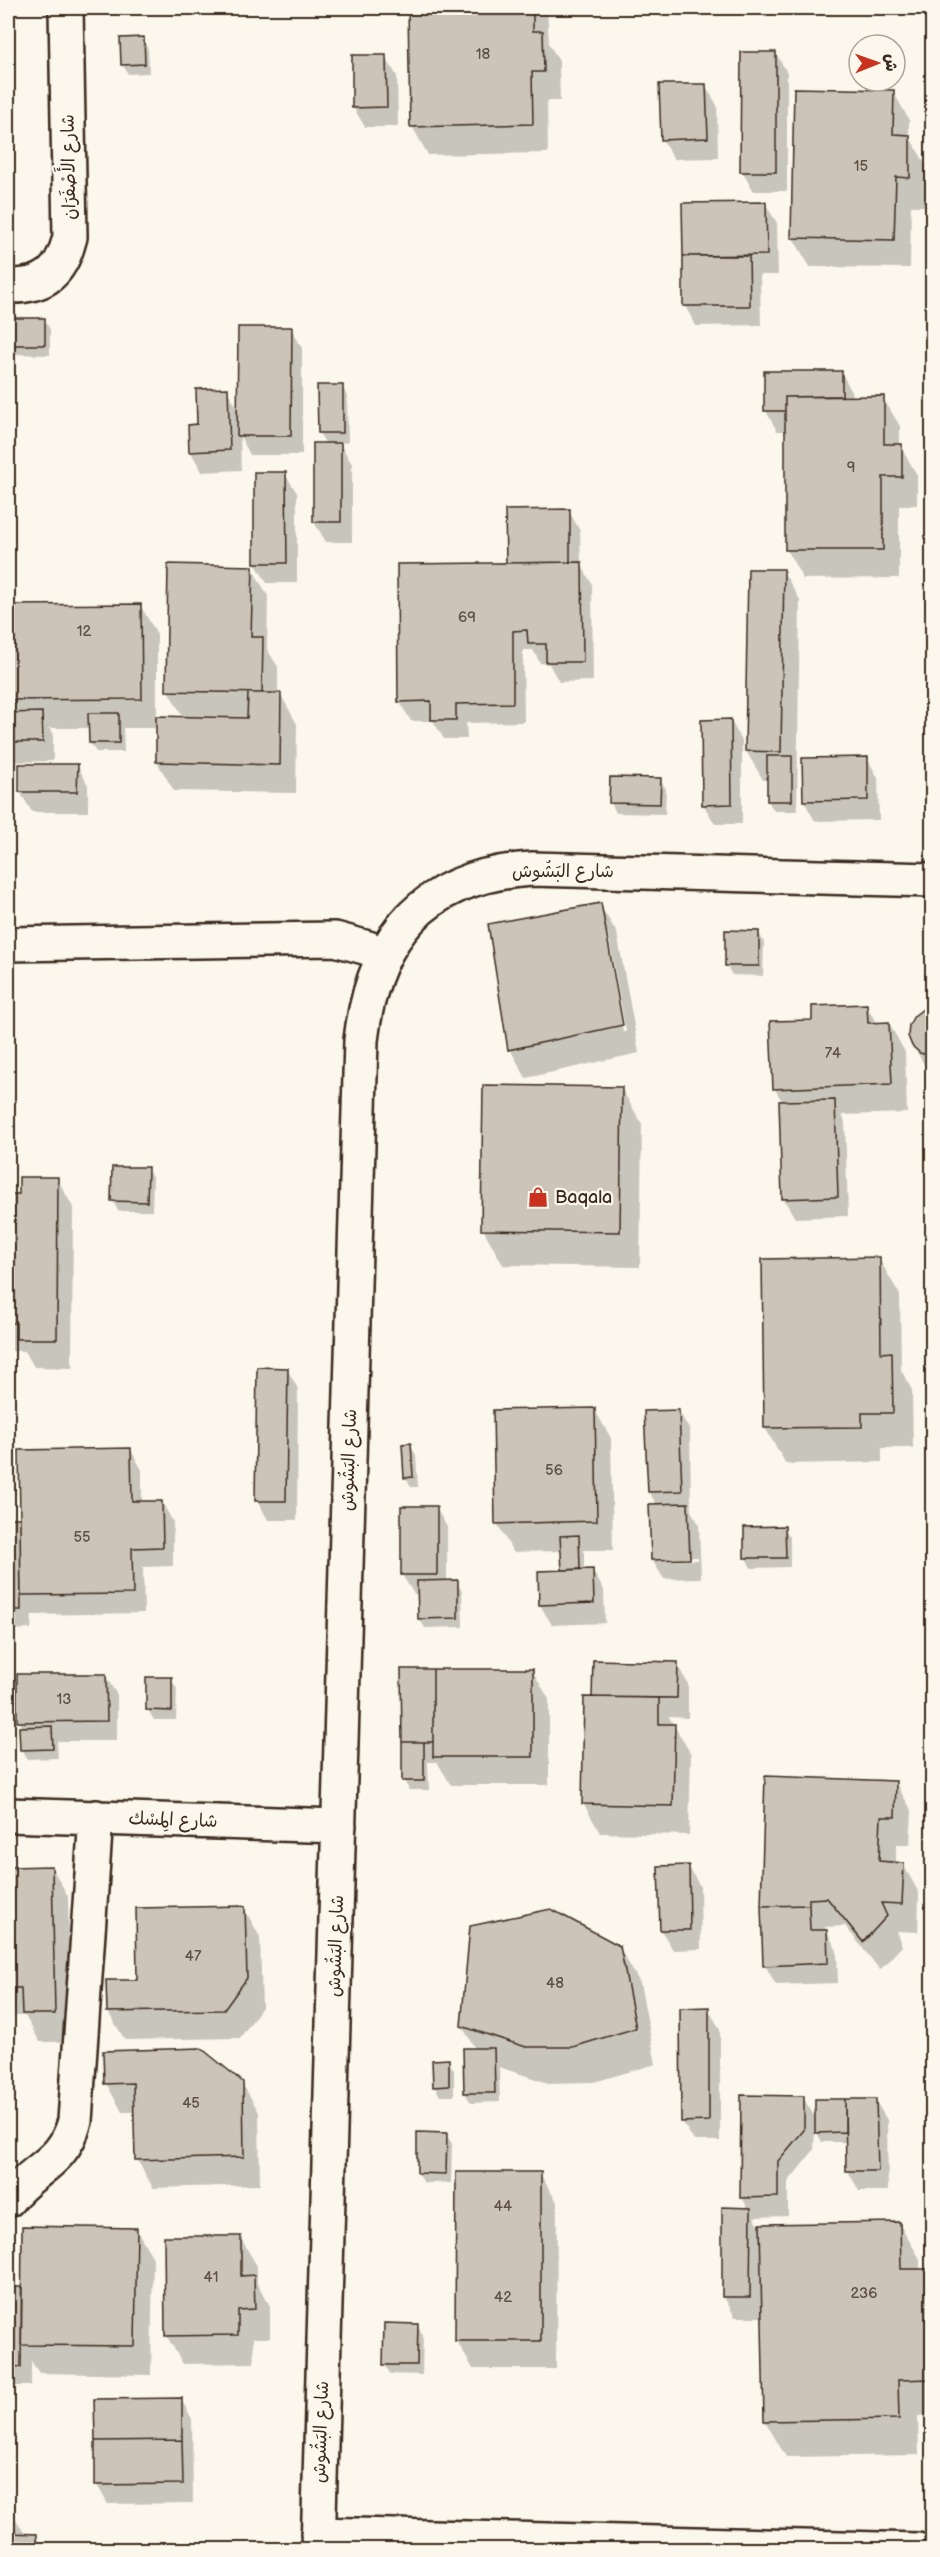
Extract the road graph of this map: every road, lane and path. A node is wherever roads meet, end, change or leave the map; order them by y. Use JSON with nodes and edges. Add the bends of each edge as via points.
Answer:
{"nodes":[{"id":1,"x":66,"y":8,"type":"edge"},
{"id":2,"x":8,"y":286,"type":"edge"},
{"id":3,"x":933,"y":880,"type":"edge"},
{"id":4,"x":8,"y":944,"type":"edge"},
{"id":5,"x":383,"y":957,"type":"junction"},
{"id":6,"x":8,"y":1815,"type":"edge"},
{"id":7,"x":96,"y":1818,"type":"junction"},
{"id":8,"x":339,"y":1826,"type":"junction"},
{"id":9,"x":8,"y":2200,"type":"edge"},
{"id":10,"x":318,"y":2542,"type":"edge"},
{"id":11,"x":918,"y":2550,"type":"edge"}],
"edges":[{"from":1,"to":2,"type":"street","name":"شارع الأَصْفَرَان","via":[[70,237],[65,257],[54,273],[36,284]]},
{"from":3,"to":5,"type":"street","name":"شارع البَشُوش","via":[[504,871],[450,888],[427,903],[406,922]]},
{"from":4,"to":5,"type":"street","via":[[335,939],[368,948]]},
{"from":5,"to":8,"type":"street","name":"شارع البَشُوش","via":[[364,1008],[361,1040]]},
{"from":6,"to":7,"type":"street","name":"شارع المِسْك"},
{"from":7,"to":8,"type":"street","name":"شارع المِسْك"},
{"from":7,"to":9,"type":"street","via":[[75,2121],[71,2138],[62,2151],[25,2180]]},
{"from":8,"to":10,"type":"street","name":"شارع البَشُوش"},
{"from":10,"to":11,"type":"street"}]}
